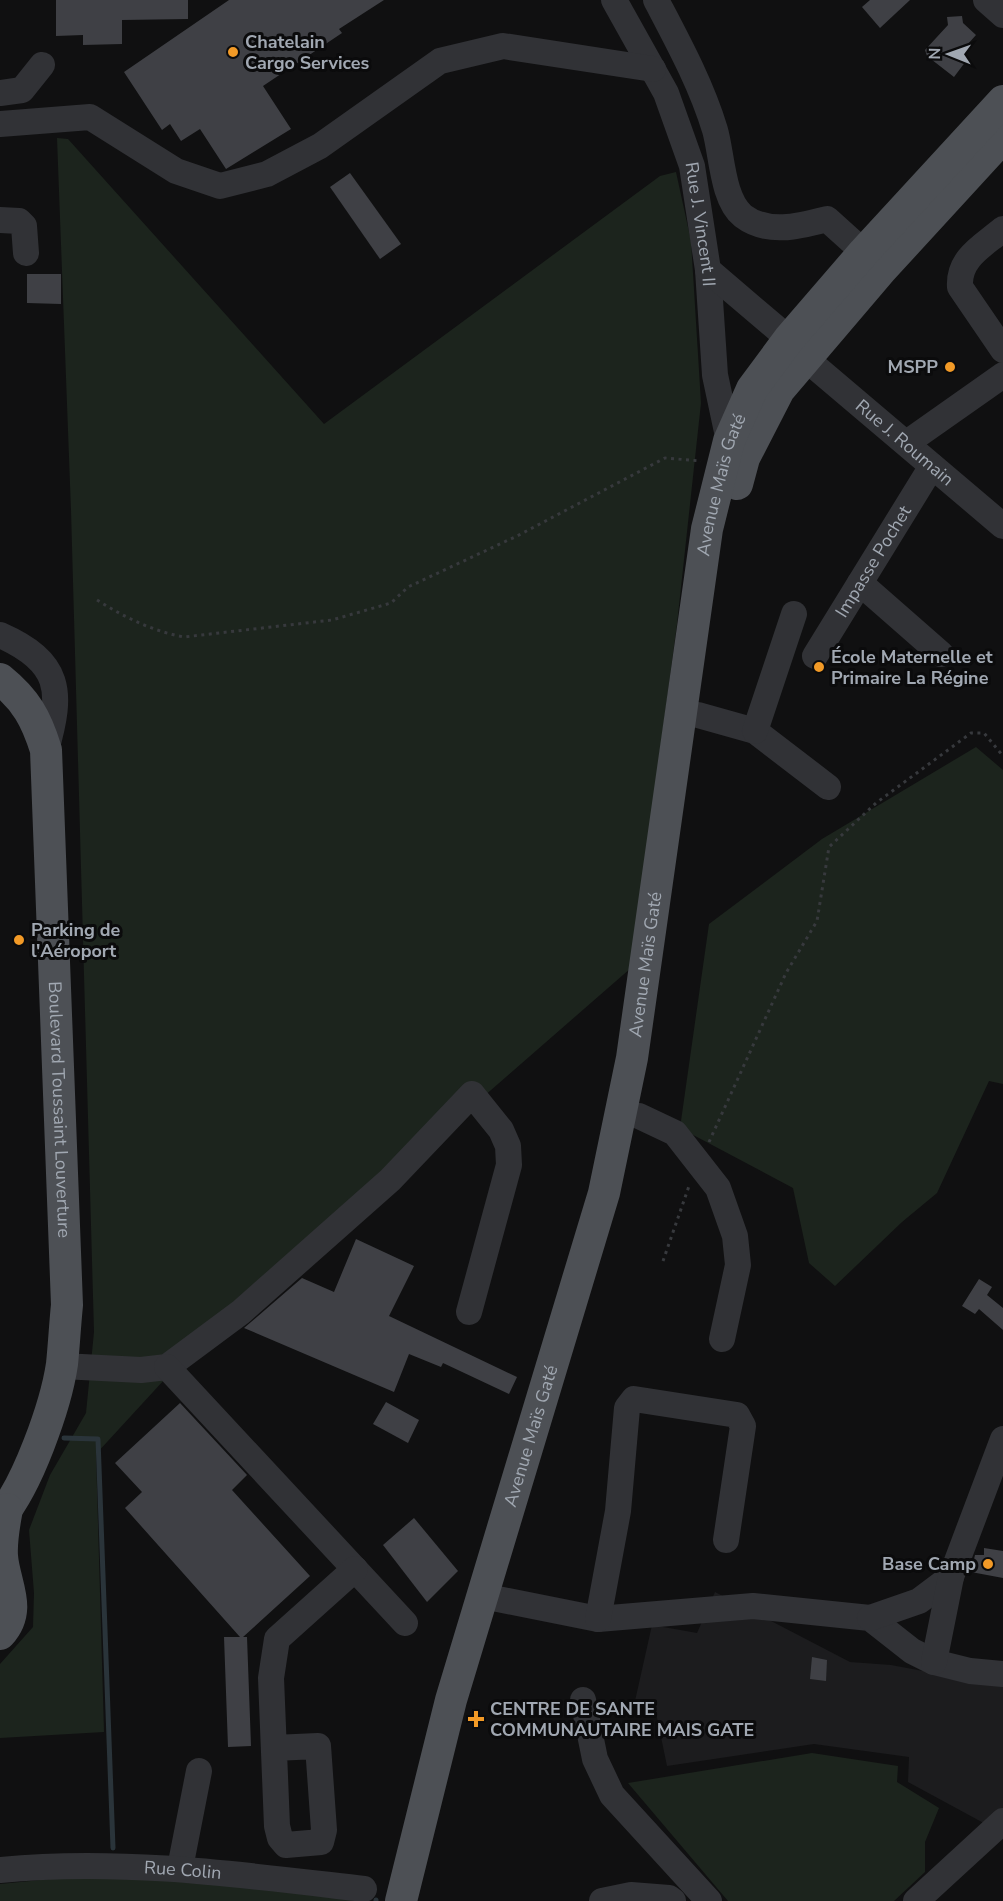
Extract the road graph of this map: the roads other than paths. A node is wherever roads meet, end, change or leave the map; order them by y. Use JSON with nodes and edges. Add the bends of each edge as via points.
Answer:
{"nodes":[{"id":1,"x":614,"y":0,"type":"edge"},
{"id":2,"x":656,"y":0,"type":"edge"},
{"id":3,"x":42,"y":65,"type":"dead end"},
{"id":4,"x":653,"y":69,"type":"junction"},
{"id":5,"x":0,"y":93,"type":"edge"},
{"id":6,"x":1003,"y":101,"type":"edge"},
{"id":7,"x":0,"y":124,"type":"edge"},
{"id":8,"x":1003,"y":137,"type":"edge"},
{"id":9,"x":0,"y":220,"type":"edge"},
{"id":10,"x":1003,"y":229,"type":"edge"},
{"id":11,"x":26,"y":253,"type":"dead end"},
{"id":12,"x":873,"y":261,"type":"junction"},
{"id":13,"x":708,"y":270,"type":"junction"},
{"id":14,"x":798,"y":349,"type":"junction"},
{"id":15,"x":1003,"y":350,"type":"edge"},
{"id":16,"x":1003,"y":375,"type":"edge"},
{"id":17,"x":908,"y":442,"type":"junction"},
{"id":18,"x":732,"y":453,"type":"junction"},
{"id":19,"x":932,"y":466,"type":"junction"},
{"id":20,"x":1003,"y":526,"type":"edge"},
{"id":21,"x":860,"y":583,"type":"junction"},
{"id":22,"x":794,"y":614,"type":"dead end"},
{"id":23,"x":0,"y":635,"type":"edge"},
{"id":24,"x":941,"y":654,"type":"dead end"},
{"id":25,"x":815,"y":656,"type":"dead end"},
{"id":26,"x":0,"y":679,"type":"edge"},
{"id":27,"x":698,"y":715,"type":"junction"},
{"id":28,"x":755,"y":731,"type":"junction"},
{"id":29,"x":46,"y":750,"type":"junction"},
{"id":30,"x":828,"y":787,"type":"dead end"},
{"id":31,"x":639,"y":1116,"type":"junction"},
{"id":32,"x":469,"y":1312,"type":"dead end"},
{"id":33,"x":722,"y":1339,"type":"dead end"},
{"id":34,"x":62,"y":1366,"type":"junction"},
{"id":35,"x":167,"y":1367,"type":"junction"},
{"id":36,"x":1003,"y":1439,"type":"edge"},
{"id":37,"x":4,"y":1513,"type":"edge"},
{"id":38,"x":726,"y":1539,"type":"dead end"},
{"id":39,"x":355,"y":1569,"type":"junction"},
{"id":40,"x":4,"y":1574,"type":"edge"},
{"id":41,"x":951,"y":1577,"type":"junction"},
{"id":42,"x":492,"y":1597,"type":"junction"},
{"id":43,"x":870,"y":1618,"type":"junction"},
{"id":44,"x":598,"y":1620,"type":"junction"},
{"id":45,"x":405,"y":1623,"type":"dead end"},
{"id":46,"x":0,"y":1634,"type":"edge"},
{"id":47,"x":934,"y":1662,"type":"junction"},
{"id":48,"x":1003,"y":1674,"type":"edge"},
{"id":49,"x":583,"y":1700,"type":"dead end"},
{"id":50,"x":273,"y":1748,"type":"dead end"},
{"id":51,"x":199,"y":1771,"type":"dead end"},
{"id":52,"x":1003,"y":1821,"type":"edge"},
{"id":53,"x":180,"y":1868,"type":"junction"},
{"id":54,"x":0,"y":1870,"type":"edge"},
{"id":55,"x":364,"y":1889,"type":"dead end"},
{"id":56,"x":409,"y":1900,"type":"edge"},
{"id":57,"x":602,"y":1901,"type":"edge"},
{"id":58,"x":673,"y":1901,"type":"edge"},
{"id":59,"x":709,"y":1901,"type":"edge"},
{"id":60,"x":916,"y":1901,"type":"edge"}],
"edges":[{"from":1,"to":4,"type":"street","name":"Rue J. Vincent II"},
{"from":2,"to":12,"type":"street","via":[[702,92],[716,131],[726,188],[742,216],[769,227],[790,228],[827,219]]},
{"from":3,"to":5,"type":"street","via":[[22,90]]},
{"from":4,"to":7,"type":"street","via":[[503,46],[440,61],[320,146],[267,174],[220,186],[176,171],[90,117]]},
{"from":4,"to":13,"type":"street","name":"Rue J. Vincent II","via":[[666,93],[692,166]]},
{"from":6,"to":12,"type":"main road","name":"Avenue Maïs Gaté"},
{"from":8,"to":12,"type":"main road","name":"Avenue Maïs Gaté"},
{"from":9,"to":11,"type":"street","via":[[24,225]]},
{"from":10,"to":15,"type":"street","via":[[969,256],[959,275],[960,287]]},
{"from":12,"to":14,"type":"main road","name":"Avenue Maïs Gaté"},
{"from":13,"to":14,"type":"street","name":"Rue J. Roumain"},
{"from":13,"to":18,"type":"street","name":"Rue J. Vincent II","via":[[715,375]]},
{"from":14,"to":17,"type":"street","name":"Rue J. Roumain"},
{"from":14,"to":18,"type":"main road","name":"Avenue Maïs Gaté","via":[[752,389]]},
{"from":16,"to":17,"type":"street"},
{"from":17,"to":19,"type":"street","name":"Rue J. Roumain"},
{"from":18,"to":27,"type":"main road","name":"Avenue Maïs Gaté"},
{"from":18,"to":42,"type":"main road","name":"Avenue Maïs Gaté","via":[[707,529],[632,1058],[604,1193]]},
{"from":19,"to":20,"type":"street","name":"Rue J. Roumain"},
{"from":19,"to":21,"type":"street","name":"Impasse Pochet"},
{"from":21,"to":24,"type":"street"},
{"from":21,"to":25,"type":"street","name":"Impasse Pochet"},
{"from":22,"to":28,"type":"street"},
{"from":23,"to":29,"type":"street","via":[[34,654],[53,677],[56,714]]},
{"from":26,"to":29,"type":"main road","name":"Boulevard Toussaint Louverture","via":[[22,696]]},
{"from":27,"to":28,"type":"street"},
{"from":27,"to":31,"type":"main road","name":"Avenue Maïs Gaté","via":[[662,988]]},
{"from":28,"to":30,"type":"street"},
{"from":29,"to":34,"type":"main road","name":"Boulevard Toussaint Louverture","via":[[67,1305]]},
{"from":31,"to":33,"type":"street","via":[[675,1133],[718,1188],[735,1236],[738,1265]]},
{"from":31,"to":42,"type":"main road","name":"Avenue Maïs Gaté","via":[[609,1248]]},
{"from":32,"to":35,"type":"street","via":[[509,1165],[508,1146],[501,1130],[472,1094],[390,1180],[241,1312]]},
{"from":34,"to":35,"type":"street","via":[[141,1370]]},
{"from":34,"to":37,"type":"main road","name":"Boulevard Toussaint Louverture","via":[[33,1457]]},
{"from":35,"to":39,"type":"street"},
{"from":36,"to":41,"type":"street"},
{"from":37,"to":40,"type":"main road","name":"Boulevard Toussaint Louverture"},
{"from":38,"to":44,"type":"street","via":[[743,1426],[737,1415],[634,1399],[627,1408],[618,1511]]},
{"from":39,"to":45,"type":"street"},
{"from":39,"to":50,"type":"street","via":[[277,1639],[271,1678]]},
{"from":40,"to":46,"type":"main road","name":"Boulevard Toussaint Louverture","via":[[12,1597],[11,1615]]},
{"from":41,"to":43,"type":"street","via":[[919,1601]]},
{"from":41,"to":47,"type":"street"},
{"from":42,"to":44,"type":"street"},
{"from":42,"to":56,"type":"main road","name":"Avenue Maïs Gaté","via":[[451,1700]]},
{"from":43,"to":44,"type":"street","via":[[753,1606]]},
{"from":43,"to":47,"type":"street","via":[[912,1651]]},
{"from":47,"to":48,"type":"street"},
{"from":49,"to":59,"type":"street","via":[[595,1760],[612,1795]]},
{"from":51,"to":53,"type":"street"},
{"from":52,"to":60,"type":"street"},
{"from":53,"to":54,"type":"street","name":"Rue Colin"},
{"from":53,"to":55,"type":"street","name":"Rue Colin"},
{"from":57,"to":58,"type":"street","via":[[632,1895]]}]}
